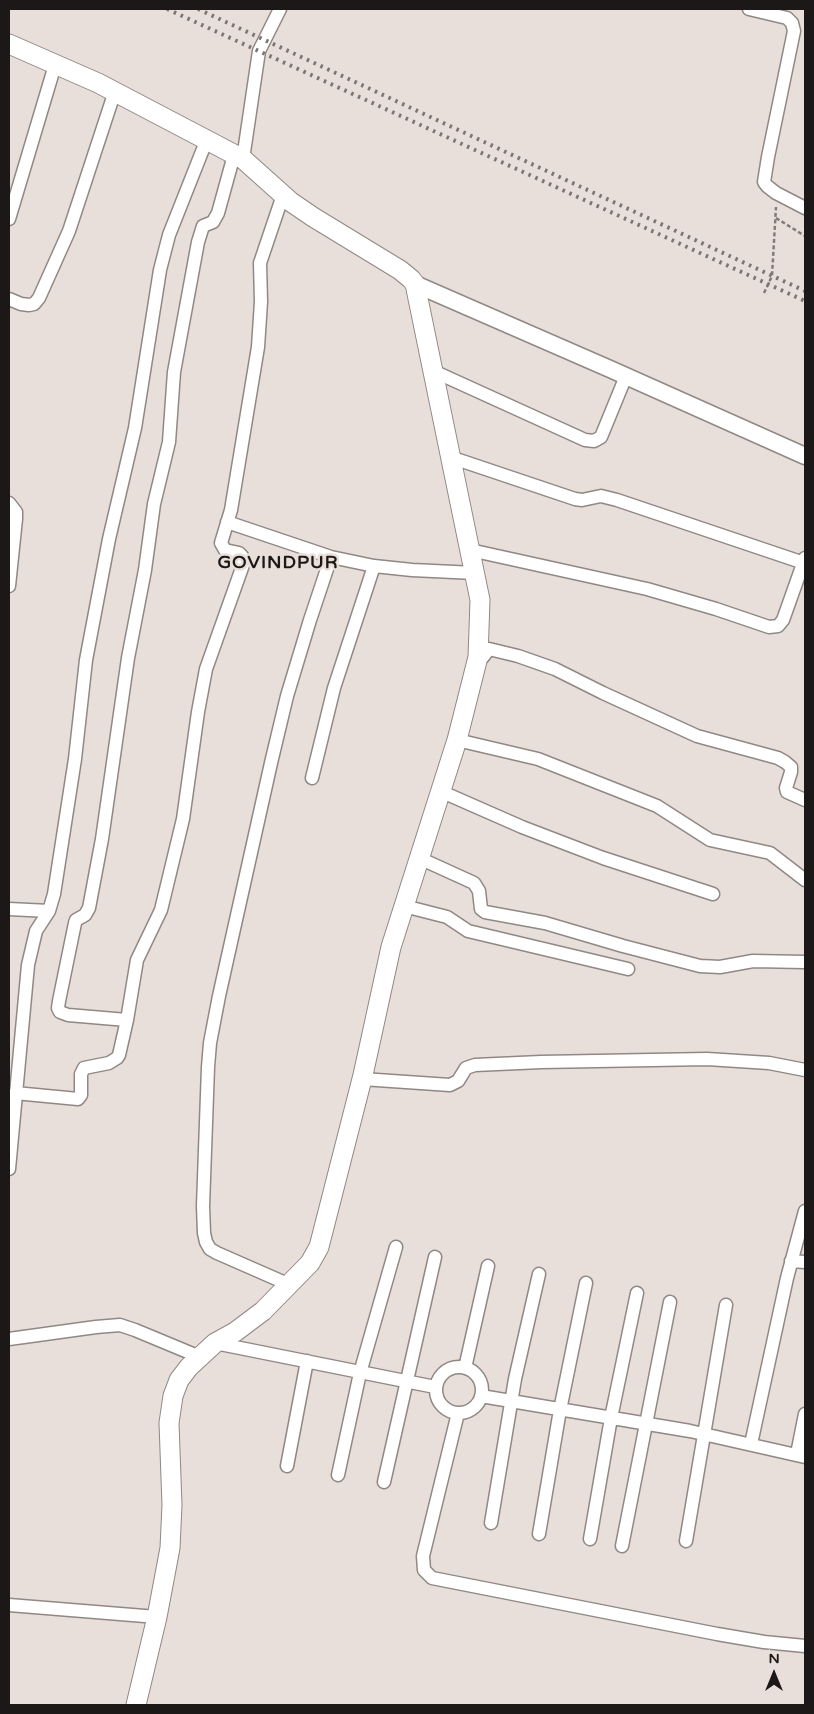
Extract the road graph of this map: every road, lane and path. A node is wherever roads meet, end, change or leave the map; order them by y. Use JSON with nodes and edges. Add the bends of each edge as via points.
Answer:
{"nodes":[{"id":1,"x":280,"y":9,"type":"edge"},
{"id":2,"x":756,"y":9,"type":"edge"},
{"id":3,"x":9,"y":44,"type":"edge"},
{"id":4,"x":55,"y":64,"type":"junction"},
{"id":5,"x":115,"y":91,"type":"junction"},
{"id":6,"x":207,"y":139,"type":"junction"},
{"id":7,"x":239,"y":157,"type":"junction"},
{"id":8,"x":776,"y":192,"type":"junction"},
{"id":9,"x":283,"y":195,"type":"junction"},
{"id":10,"x":805,"y":208,"type":"edge"},
{"id":11,"x":776,"y":218,"type":"junction"},
{"id":12,"x":9,"y":219,"type":"edge"},
{"id":13,"x":805,"y":236,"type":"edge"},
{"id":14,"x":415,"y":284,"type":"junction"},
{"id":15,"x":764,"y":293,"type":"dead end"},
{"id":16,"x":9,"y":299,"type":"edge"},
{"id":17,"x":431,"y":370,"type":"junction"},
{"id":18,"x":626,"y":376,"type":"junction"},
{"id":19,"x":805,"y":456,"type":"edge"},
{"id":20,"x":450,"y":457,"type":"junction"},
{"id":21,"x":9,"y":503,"type":"edge"},
{"id":22,"x":227,"y":522,"type":"junction"},
{"id":23,"x":470,"y":550,"type":"junction"},
{"id":24,"x":330,"y":557,"type":"junction"},
{"id":25,"x":804,"y":560,"type":"edge"},
{"id":26,"x":374,"y":566,"type":"junction"},
{"id":27,"x":475,"y":573,"type":"junction"},
{"id":28,"x":9,"y":586,"type":"edge"},
{"id":29,"x":478,"y":657,"type":"junction"},
{"id":30,"x":457,"y":740,"type":"junction"},
{"id":31,"x":312,"y":778,"type":"dead end"},
{"id":32,"x":440,"y":791,"type":"junction"},
{"id":33,"x":805,"y":800,"type":"edge"},
{"id":34,"x":419,"y":858,"type":"junction"},
{"id":35,"x":805,"y":880,"type":"edge"},
{"id":36,"x":713,"y":894,"type":"dead end"},
{"id":37,"x":404,"y":906,"type":"junction"},
{"id":38,"x":9,"y":909,"type":"edge"},
{"id":39,"x":49,"y":911,"type":"junction"},
{"id":40,"x":805,"y":962,"type":"edge"},
{"id":41,"x":628,"y":969,"type":"dead end"},
{"id":42,"x":127,"y":1020,"type":"junction"},
{"id":43,"x":805,"y":1070,"type":"edge"},
{"id":44,"x":362,"y":1080,"type":"junction"},
{"id":45,"x":15,"y":1093,"type":"junction"},
{"id":46,"x":9,"y":1169,"type":"edge"},
{"id":47,"x":805,"y":1211,"type":"edge"},
{"id":48,"x":396,"y":1247,"type":"dead end"},
{"id":49,"x":435,"y":1257,"type":"dead end"},
{"id":50,"x":791,"y":1261,"type":"junction"},
{"id":51,"x":805,"y":1262,"type":"edge"},
{"id":52,"x":488,"y":1266,"type":"dead end"},
{"id":53,"x":539,"y":1274,"type":"dead end"},
{"id":54,"x":586,"y":1283,"type":"dead end"},
{"id":55,"x":290,"y":1285,"type":"junction"},
{"id":56,"x":637,"y":1293,"type":"dead end"},
{"id":57,"x":670,"y":1302,"type":"dead end"},
{"id":58,"x":726,"y":1305,"type":"dead end"},
{"id":59,"x":9,"y":1339,"type":"edge"},
{"id":60,"x":215,"y":1343,"type":"junction"},
{"id":61,"x":200,"y":1357,"type":"junction"},
{"id":62,"x":307,"y":1362,"type":"junction"},
{"id":63,"x":465,"y":1368,"type":"junction"},
{"id":64,"x":360,"y":1373,"type":"junction"},
{"id":65,"x":406,"y":1382,"type":"junction"},
{"id":66,"x":435,"y":1387,"type":"junction"},
{"id":67,"x":481,"y":1396,"type":"junction"},
{"id":68,"x":511,"y":1401,"type":"junction"},
{"id":69,"x":560,"y":1410,"type":"junction"},
{"id":70,"x":458,"y":1413,"type":"junction"},
{"id":71,"x":805,"y":1414,"type":"edge"},
{"id":72,"x":611,"y":1418,"type":"junction"},
{"id":73,"x":646,"y":1424,"type":"junction"},
{"id":74,"x":704,"y":1435,"type":"junction"},
{"id":75,"x":751,"y":1444,"type":"junction"},
{"id":76,"x":801,"y":1455,"type":"edge"},
{"id":77,"x":287,"y":1466,"type":"dead end"},
{"id":78,"x":338,"y":1476,"type":"dead end"},
{"id":79,"x":384,"y":1482,"type":"dead end"},
{"id":80,"x":491,"y":1523,"type":"dead end"},
{"id":81,"x":539,"y":1534,"type":"dead end"},
{"id":82,"x":590,"y":1539,"type":"dead end"},
{"id":83,"x":686,"y":1541,"type":"dead end"},
{"id":84,"x":622,"y":1546,"type":"dead end"},
{"id":85,"x":9,"y":1605,"type":"edge"},
{"id":86,"x":157,"y":1617,"type":"junction"},
{"id":87,"x":805,"y":1646,"type":"edge"},
{"id":88,"x":136,"y":1705,"type":"edge"}],
"edges":[{"from":1,"to":7,"type":"street","via":[[260,51]]},
{"from":2,"to":8,"type":"street","via":[[787,18],[792,22],[794,31],[764,176],[766,186]]},
{"from":3,"to":4,"type":"main road"},
{"from":4,"to":5,"type":"main road"},
{"from":4,"to":12,"type":"street"},
{"from":5,"to":6,"type":"main road"},
{"from":5,"to":16,"type":"street","via":[[68,231],[39,298],[29,305]]},
{"from":6,"to":7,"type":"main road"},
{"from":6,"to":39,"type":"street","via":[[169,235],[160,270],[134,428],[86,660],[75,759]]},
{"from":7,"to":9,"type":"main road"},
{"from":7,"to":42,"type":"street","via":[[218,212],[213,222],[203,226],[198,242],[174,372],[169,442],[154,504],[97,865],[88,912],[76,920],[73,927],[58,1008],[68,1015]]},
{"from":8,"to":10,"type":"street"},
{"from":8,"to":11,"type":"path"},
{"from":9,"to":14,"type":"main road","via":[[400,270]]},
{"from":9,"to":22,"type":"street","via":[[260,263],[258,347]]},
{"from":11,"to":13,"type":"path"},
{"from":11,"to":15,"type":"path","via":[[772,276]]},
{"from":14,"to":17,"type":"main road"},
{"from":14,"to":18,"type":"street"},
{"from":17,"to":18,"type":"street","via":[[585,440],[594,441],[601,437]]},
{"from":17,"to":20,"type":"main road"},
{"from":18,"to":19,"type":"street"},
{"from":20,"to":23,"type":"main road"},
{"from":20,"to":25,"type":"street","via":[[575,499],[601,496],[617,500]]},
{"from":21,"to":28,"type":"street","via":[[16,512]]},
{"from":22,"to":24,"type":"street"},
{"from":22,"to":42,"type":"street","via":[[221,546],[239,553],[242,565],[206,669],[183,819],[161,910],[137,960]]},
{"from":23,"to":25,"type":"street","via":[[647,589],[769,628],[778,626],[783,620]]},
{"from":23,"to":27,"type":"main road"},
{"from":24,"to":26,"type":"street"},
{"from":24,"to":55,"type":"street","via":[[293,677],[271,763],[221,987],[208,1067],[203,1206],[206,1242],[217,1253]]},
{"from":26,"to":27,"type":"street"},
{"from":26,"to":31,"type":"street","via":[[334,688]]},
{"from":27,"to":29,"type":"main road","via":[[480,600]]},
{"from":29,"to":30,"type":"main road"},
{"from":29,"to":33,"type":"street","via":[[483,657],[489,649],[518,656],[555,669],[697,736],[778,758],[790,767],[787,792]]},
{"from":30,"to":32,"type":"main road"},
{"from":30,"to":35,"type":"street","via":[[538,760],[657,806],[710,840],[770,853]]},
{"from":32,"to":34,"type":"main road"},
{"from":32,"to":36,"type":"street","via":[[603,858]]},
{"from":34,"to":37,"type":"main road"},
{"from":34,"to":40,"type":"street","via":[[474,883],[479,891],[481,909],[485,912],[545,923],[700,966],[720,967],[753,961]]},
{"from":37,"to":41,"type":"street","via":[[447,917],[468,931]]},
{"from":37,"to":44,"type":"main road","via":[[391,947]]},
{"from":38,"to":39,"type":"street"},
{"from":39,"to":45,"type":"street","via":[[36,931],[28,965]]},
{"from":42,"to":45,"type":"street","via":[[117,1058],[82,1071],[80,1098]]},
{"from":43,"to":44,"type":"street","via":[[769,1063],[707,1059],[541,1062],[475,1064],[466,1068],[458,1081],[450,1084]]},
{"from":44,"to":55,"type":"main road","via":[[319,1247],[310,1263]]},
{"from":45,"to":46,"type":"street"},
{"from":47,"to":50,"type":"street"},
{"from":48,"to":64,"type":"street"},
{"from":49,"to":65,"type":"street"},
{"from":50,"to":51,"type":"street"},
{"from":50,"to":75,"type":"street"},
{"from":52,"to":63,"type":"street"},
{"from":53,"to":68,"type":"street"},
{"from":54,"to":69,"type":"street"},
{"from":55,"to":60,"type":"main road","via":[[235,1332]]},
{"from":56,"to":72,"type":"street"},
{"from":57,"to":73,"type":"street"},
{"from":58,"to":74,"type":"street"},
{"from":59,"to":61,"type":"street","via":[[120,1326]]},
{"from":60,"to":61,"type":"main road"},
{"from":60,"to":62,"type":"street"},
{"from":61,"to":86,"type":"main road","via":[[188,1367],[173,1396],[169,1423],[170,1548]]},
{"from":62,"to":64,"type":"street"},
{"from":62,"to":77,"type":"street"},
{"from":63,"to":66,"type":"street","via":[[447,1370]]},
{"from":63,"to":67,"type":"street","via":[[477,1378]]},
{"from":64,"to":65,"type":"street"},
{"from":64,"to":78,"type":"street"},
{"from":65,"to":66,"type":"street"},
{"from":65,"to":79,"type":"street"},
{"from":66,"to":70,"type":"street","via":[[440,1403]]},
{"from":67,"to":68,"type":"street"},
{"from":67,"to":70,"type":"street","via":[[475,1407]]},
{"from":68,"to":69,"type":"street"},
{"from":68,"to":80,"type":"street"},
{"from":69,"to":72,"type":"street"},
{"from":69,"to":81,"type":"street"},
{"from":70,"to":87,"type":"street","via":[[425,1547],[424,1570],[432,1578],[717,1634]]},
{"from":71,"to":76,"type":"street"},
{"from":72,"to":73,"type":"street"},
{"from":72,"to":82,"type":"street"},
{"from":73,"to":74,"type":"street"},
{"from":73,"to":84,"type":"street"},
{"from":74,"to":75,"type":"street"},
{"from":74,"to":83,"type":"street"},
{"from":75,"to":76,"type":"street"},
{"from":85,"to":86,"type":"street"},
{"from":86,"to":88,"type":"main road"}]}
